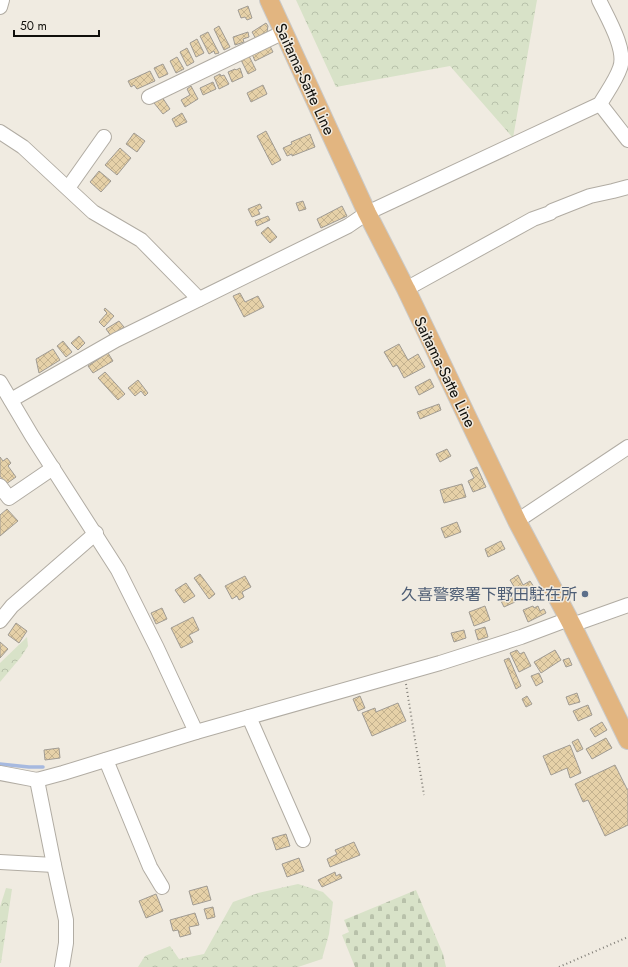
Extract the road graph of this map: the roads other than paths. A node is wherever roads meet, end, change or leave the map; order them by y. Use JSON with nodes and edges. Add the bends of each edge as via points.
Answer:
{"nodes":[{"id":1,"x":2,"y":0,"type":"edge"},
{"id":2,"x":269,"y":0,"type":"edge"},
{"id":3,"x":599,"y":0,"type":"edge"},
{"id":4,"x":0,"y":7,"type":"edge"},
{"id":5,"x":284,"y":32,"type":"junction"},
{"id":6,"x":625,"y":58,"type":"edge"},
{"id":7,"x":149,"y":97,"type":"dead end"},
{"id":8,"x":600,"y":104,"type":"junction"},
{"id":9,"x":0,"y":132,"type":"edge"},
{"id":10,"x":104,"y":137,"type":"dead end"},
{"id":11,"x":628,"y":140,"type":"edge"},
{"id":12,"x":628,"y":187,"type":"edge"},
{"id":13,"x":68,"y":188,"type":"junction"},
{"id":14,"x":367,"y":213,"type":"junction"},
{"id":15,"x":406,"y":289,"type":"junction"},
{"id":16,"x":199,"y":299,"type":"junction"},
{"id":17,"x":0,"y":382,"type":"edge"},
{"id":18,"x":11,"y":400,"type":"junction"},
{"id":19,"x":628,"y":447,"type":"edge"},
{"id":20,"x":53,"y":468,"type":"junction"},
{"id":21,"x":0,"y":486,"type":"edge"},
{"id":22,"x":517,"y":521,"type":"junction"},
{"id":23,"x":96,"y":533,"type":"junction"},
{"id":24,"x":628,"y":605,"type":"edge"},
{"id":25,"x":0,"y":620,"type":"edge"},
{"id":26,"x":570,"y":622,"type":"junction"},
{"id":27,"x":250,"y":717,"type":"junction"},
{"id":28,"x":196,"y":732,"type":"junction"},
{"id":29,"x":628,"y":740,"type":"edge"},
{"id":30,"x":106,"y":760,"type":"junction"},
{"id":31,"x":0,"y":773,"type":"edge"},
{"id":32,"x":37,"y":780,"type":"junction"},
{"id":33,"x":303,"y":840,"type":"dead end"},
{"id":34,"x":0,"y":862,"type":"edge"},
{"id":35,"x":54,"y":865,"type":"junction"},
{"id":36,"x":162,"y":887,"type":"dead end"},
{"id":37,"x":62,"y":967,"type":"edge"}],
"edges":[{"from":1,"to":4,"type":"street"},
{"from":2,"to":5,"type":"main road","name":"Saitama-Satte Line"},
{"from":3,"to":6,"type":"street"},
{"from":5,"to":7,"type":"street"},
{"from":5,"to":14,"type":"main road","name":"Saitama-Satte Line"},
{"from":6,"to":8,"type":"street"},
{"from":8,"to":11,"type":"street"},
{"from":8,"to":14,"type":"street"},
{"from":9,"to":13,"type":"street","via":[[23,147]]},
{"from":10,"to":13,"type":"street"},
{"from":12,"to":15,"type":"street","via":[[590,196],[533,219]]},
{"from":13,"to":16,"type":"street","via":[[94,212],[140,240]]},
{"from":14,"to":15,"type":"main road","name":"Saitama-Satte Line"},
{"from":14,"to":16,"type":"street","via":[[348,226]]},
{"from":15,"to":22,"type":"main road","name":"Saitama-Satte Line"},
{"from":16,"to":18,"type":"street","via":[[116,340]]},
{"from":17,"to":18,"type":"street"},
{"from":18,"to":20,"type":"street"},
{"from":19,"to":22,"type":"street"},
{"from":20,"to":21,"type":"street","via":[[9,498]]},
{"from":20,"to":23,"type":"street"},
{"from":22,"to":26,"type":"main road","name":"Saitama-Satte Line"},
{"from":23,"to":25,"type":"street","via":[[12,606]]},
{"from":23,"to":28,"type":"street","via":[[122,577]]},
{"from":24,"to":26,"type":"street"},
{"from":26,"to":27,"type":"street","via":[[440,663]]},
{"from":26,"to":29,"type":"main road","name":"Saitama-Satte Line"},
{"from":27,"to":28,"type":"street"},
{"from":27,"to":33,"type":"street"},
{"from":28,"to":30,"type":"street"},
{"from":30,"to":32,"type":"street"},
{"from":30,"to":36,"type":"street","via":[[150,867]]},
{"from":31,"to":32,"type":"street"},
{"from":32,"to":35,"type":"street"},
{"from":34,"to":35,"type":"street"},
{"from":35,"to":37,"type":"street","via":[[66,920]]}]}
